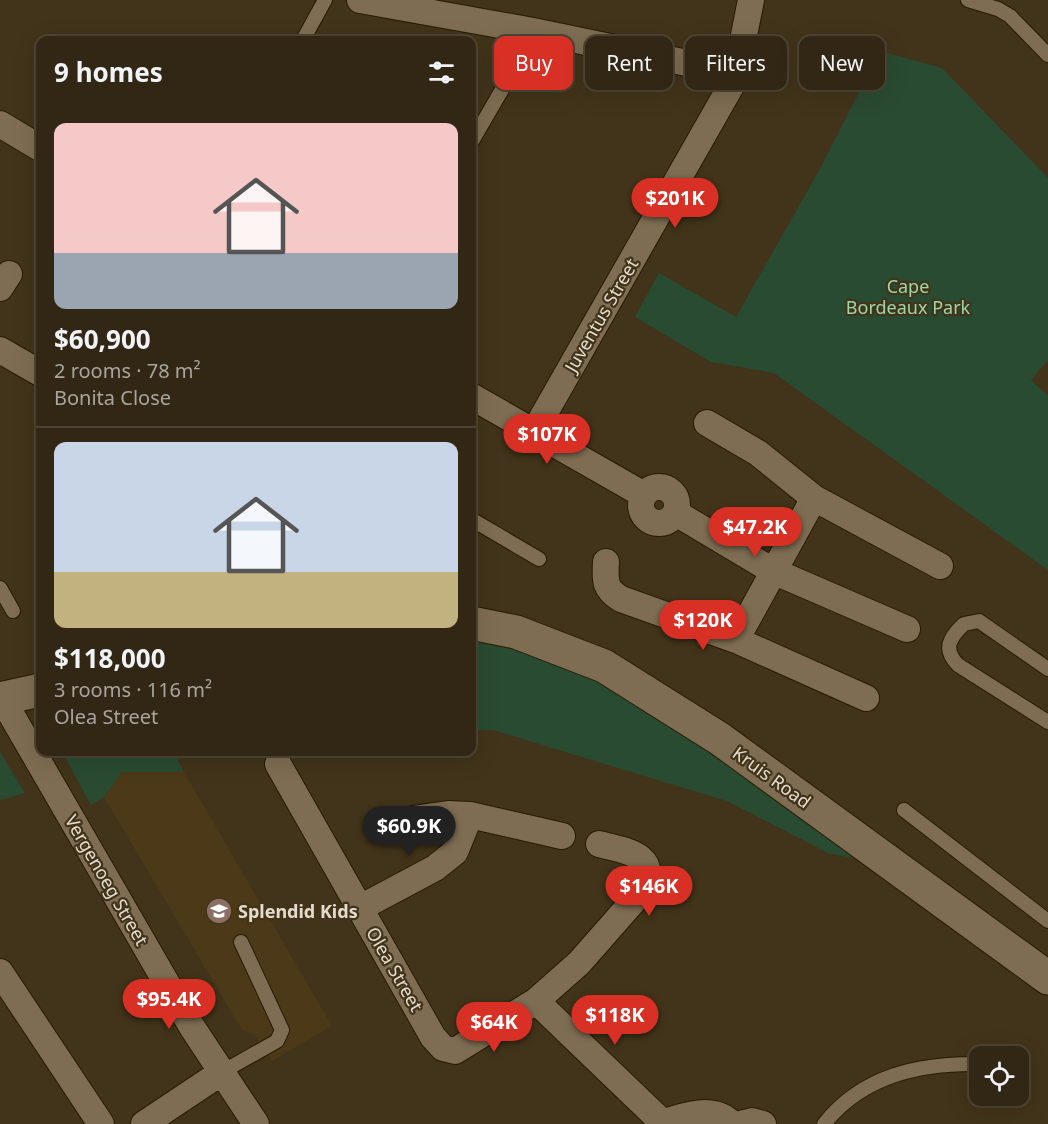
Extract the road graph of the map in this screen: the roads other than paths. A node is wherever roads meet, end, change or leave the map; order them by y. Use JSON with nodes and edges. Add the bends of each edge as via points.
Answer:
{"nodes":[{"id":1,"x":325,"y":0,"type":"edge"},
{"id":2,"x":360,"y":0,"type":"edge"},
{"id":3,"x":751,"y":0,"type":"edge"},
{"id":4,"x":968,"y":0,"type":"edge"},
{"id":5,"x":533,"y":31,"type":"junction"},
{"id":6,"x":305,"y":36,"type":"edge"},
{"id":7,"x":743,"y":36,"type":"edge"},
{"id":8,"x":1048,"y":55,"type":"edge"},
{"id":9,"x":685,"y":63,"type":"edge"},
{"id":10,"x":729,"y":90,"type":"edge"},
{"id":11,"x":0,"y":124,"type":"edge"},
{"id":12,"x":476,"y":134,"type":"edge"},
{"id":13,"x":36,"y":146,"type":"edge"},
{"id":14,"x":0,"y":350,"type":"edge"},
{"id":15,"x":36,"y":371,"type":"edge"},
{"id":16,"x":476,"y":399,"type":"edge"},
{"id":17,"x":707,"y":423,"type":"dead end"},
{"id":18,"x":534,"y":432,"type":"junction"},
{"id":19,"x":814,"y":498,"type":"junction"},
{"id":20,"x":476,"y":522,"type":"edge"},
{"id":21,"x":539,"y":559,"type":"dead end"},
{"id":22,"x":606,"y":561,"type":"dead end"},
{"id":23,"x":940,"y":566,"type":"dead end"},
{"id":24,"x":773,"y":571,"type":"junction"},
{"id":25,"x":0,"y":588,"type":"edge"},
{"id":26,"x":13,"y":611,"type":"dead end"},
{"id":27,"x":476,"y":624,"type":"edge"},
{"id":28,"x":908,"y":629,"type":"dead end"},
{"id":29,"x":736,"y":640,"type":"junction"},
{"id":30,"x":1048,"y":669,"type":"edge"},
{"id":31,"x":36,"y":691,"type":"edge"},
{"id":32,"x":1,"y":698,"type":"edge"},
{"id":33,"x":866,"y":698,"type":"dead end"},
{"id":34,"x":1048,"y":722,"type":"edge"},
{"id":35,"x":278,"y":764,"type":"dead end"},
{"id":36,"x":904,"y":810,"type":"dead end"},
{"id":37,"x":470,"y":815,"type":"junction"},
{"id":38,"x":413,"y":819,"type":"dead end"},
{"id":39,"x":562,"y":836,"type":"dead end"},
{"id":40,"x":599,"y":844,"type":"dead end"},
{"id":41,"x":360,"y":908,"type":"junction"},
{"id":42,"x":1048,"y":921,"type":"edge"},
{"id":43,"x":241,"y":942,"type":"dead end"},
{"id":44,"x":0,"y":972,"type":"edge"},
{"id":45,"x":1048,"y":978,"type":"edge"},
{"id":46,"x":536,"y":1001,"type":"junction"},
{"id":47,"x":969,"y":1064,"type":"edge"},
{"id":48,"x":222,"y":1072,"type":"junction"},
{"id":49,"x":661,"y":1123,"type":"edge"},
{"id":50,"x":101,"y":1124,"type":"edge"},
{"id":51,"x":144,"y":1124,"type":"edge"},
{"id":52,"x":256,"y":1124,"type":"edge"},
{"id":53,"x":732,"y":1124,"type":"edge"},
{"id":54,"x":740,"y":1124,"type":"edge"},
{"id":55,"x":763,"y":1124,"type":"edge"},
{"id":56,"x":824,"y":1124,"type":"edge"}],
"edges":[{"from":1,"to":6,"type":"lane"},
{"from":2,"to":5,"type":"street"},
{"from":3,"to":7,"type":"street","name":"Juventus Street"},
{"from":4,"to":8,"type":"lane","via":[[1010,16]]},
{"from":5,"to":9,"type":"street"},
{"from":5,"to":12,"type":"lane"},
{"from":10,"to":18,"type":"street","name":"Juventus Street"},
{"from":11,"to":13,"type":"street"},
{"from":14,"to":15,"type":"street"},
{"from":16,"to":18,"type":"street"},
{"from":17,"to":19,"type":"street","via":[[758,453]]},
{"from":18,"to":24,"type":"street","via":[[644,495],[641,509],[650,521],[664,523],[676,513]]},
{"from":19,"to":23,"type":"street"},
{"from":19,"to":24,"type":"street"},
{"from":20,"to":21,"type":"lane"},
{"from":22,"to":29,"type":"street","via":[[605,583],[614,594]]},
{"from":24,"to":28,"type":"street"},
{"from":24,"to":29,"type":"street"},
{"from":25,"to":26,"type":"lane"},
{"from":27,"to":45,"type":"street","name":"Kruis Road","via":[[516,632],[604,666],[720,739]]},
{"from":29,"to":33,"type":"street"},
{"from":30,"to":34,"type":"lane","via":[[979,621],[964,624],[950,641],[951,658],[958,665]]},
{"from":31,"to":32,"type":"street"},
{"from":32,"to":48,"type":"street","name":"Vergenoeg Street"},
{"from":35,"to":41,"type":"street","name":"Olea Street"},
{"from":36,"to":42,"type":"lane"},
{"from":37,"to":38,"type":"street"},
{"from":37,"to":39,"type":"street"},
{"from":37,"to":41,"type":"street","via":[[455,852],[442,863]]},
{"from":40,"to":46,"type":"street","name":"Olea Street","via":[[636,855],[645,862],[648,878],[644,889],[579,963]]},
{"from":41,"to":46,"type":"street","name":"Olea Street","via":[[443,1048],[455,1051]]},
{"from":43,"to":48,"type":"lane","via":[[282,1030],[277,1041]]},
{"from":44,"to":50,"type":"street"},
{"from":46,"to":49,"type":"street"},
{"from":47,"to":56,"type":"lane","via":[[932,1065],[878,1080],[854,1094]]},
{"from":48,"to":51,"type":"street"},
{"from":48,"to":52,"type":"street","name":"Vergenoeg Street"},
{"from":49,"to":53,"type":"street","via":[[707,1112],[724,1116]]},
{"from":54,"to":55,"type":"street"}]}
